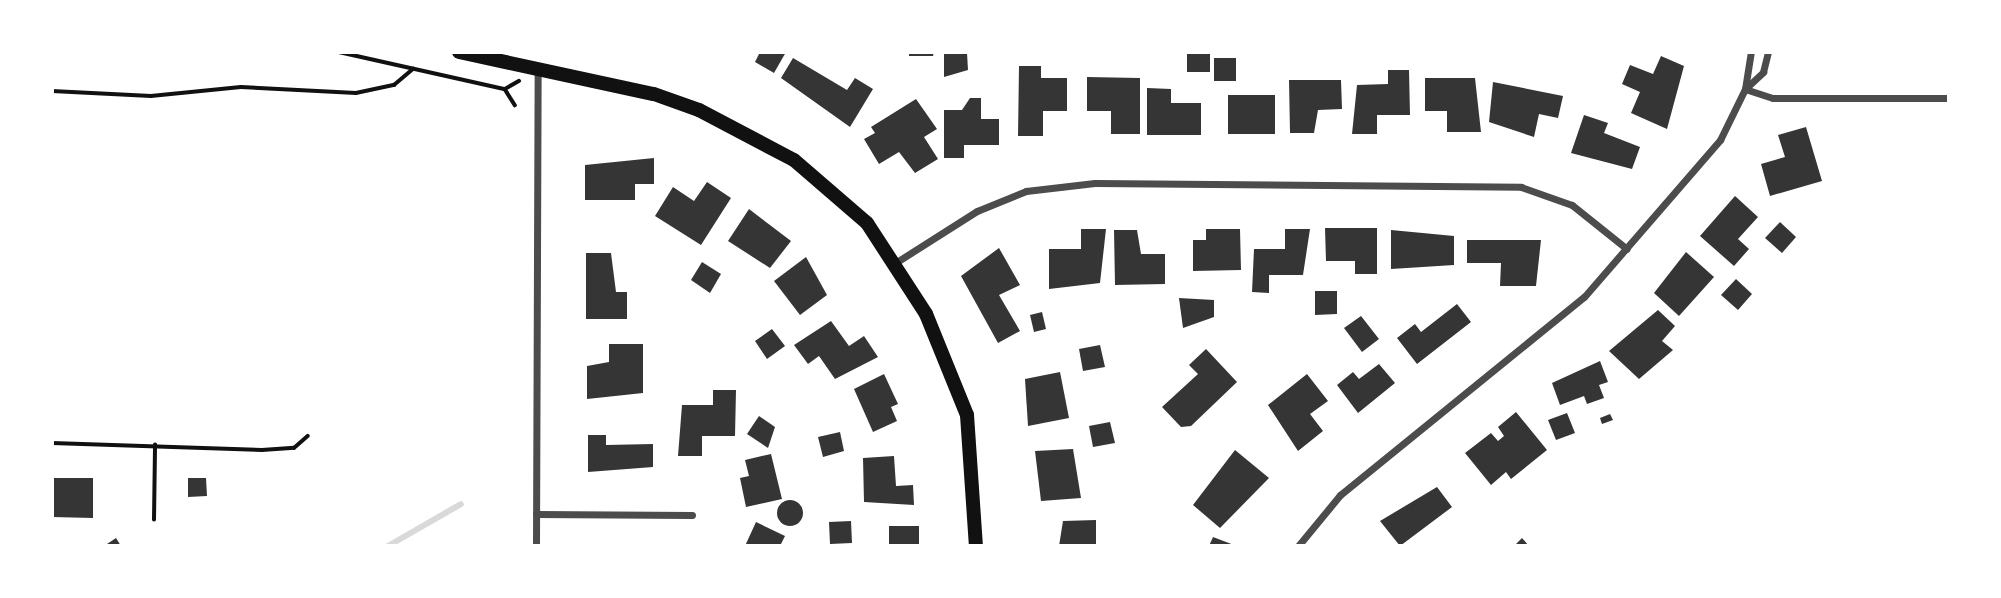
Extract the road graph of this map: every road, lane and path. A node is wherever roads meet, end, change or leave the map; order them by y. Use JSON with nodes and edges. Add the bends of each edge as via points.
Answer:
{"nodes":[{"id":1,"x":338,"y":52,"type":"edge"},
{"id":2,"x":459,"y":52,"type":"edge"},
{"id":3,"x":1751,"y":52,"type":"edge"},
{"id":4,"x":1768,"y":52,"type":"edge"},
{"id":5,"x":413,"y":69,"type":"junction"},
{"id":6,"x":538,"y":71,"type":"junction"},
{"id":7,"x":1745,"y":89,"type":"junction"},
{"id":8,"x":52,"y":91,"type":"edge"},
{"id":9,"x":1948,"y":98,"type":"edge"},
{"id":10,"x":515,"y":105,"type":"dead end"},
{"id":11,"x":1627,"y":249,"type":"junction"},
{"id":12,"x":895,"y":263,"type":"junction"},
{"id":13,"x":308,"y":436,"type":"dead end"},
{"id":14,"x":52,"y":443,"type":"edge"},
{"id":15,"x":155,"y":444,"type":"junction"},
{"id":16,"x":536,"y":514,"type":"junction"},
{"id":17,"x":692,"y":515,"type":"dead end"},
{"id":18,"x":154,"y":520,"type":"dead end"},
{"id":19,"x":537,"y":545,"type":"edge"},
{"id":20,"x":976,"y":545,"type":"edge"},
{"id":21,"x":1298,"y":545,"type":"edge"}],
"edges":[{"from":1,"to":5,"type":"path"},
{"from":2,"to":6,"type":"main road"},
{"from":3,"to":7,"type":"street"},
{"from":4,"to":7,"type":"street","via":[[1763,72]]},
{"from":5,"to":8,"type":"path","via":[[394,85],[356,93],[241,87],[151,96]]},
{"from":5,"to":10,"type":"path","via":[[505,89]]},
{"from":6,"to":12,"type":"main road","via":[[654,93],[746,131],[831,190],[867,223]]},
{"from":6,"to":16,"type":"street"},
{"from":7,"to":9,"type":"street","via":[[1773,99]]},
{"from":7,"to":11,"type":"street","via":[[1699,171]]},
{"from":11,"to":12,"type":"street","via":[[1572,205],[1521,187],[1095,183],[1014,196],[977,211]]},
{"from":11,"to":21,"type":"street","via":[[1550,327],[1340,495]]},
{"from":12,"to":20,"type":"main road","via":[[948,359],[967,415]]},
{"from":13,"to":15,"type":"path","via":[[294,448],[262,450]]},
{"from":14,"to":15,"type":"path"},
{"from":15,"to":18,"type":"path"},
{"from":16,"to":17,"type":"street"},
{"from":16,"to":19,"type":"street"}]}
